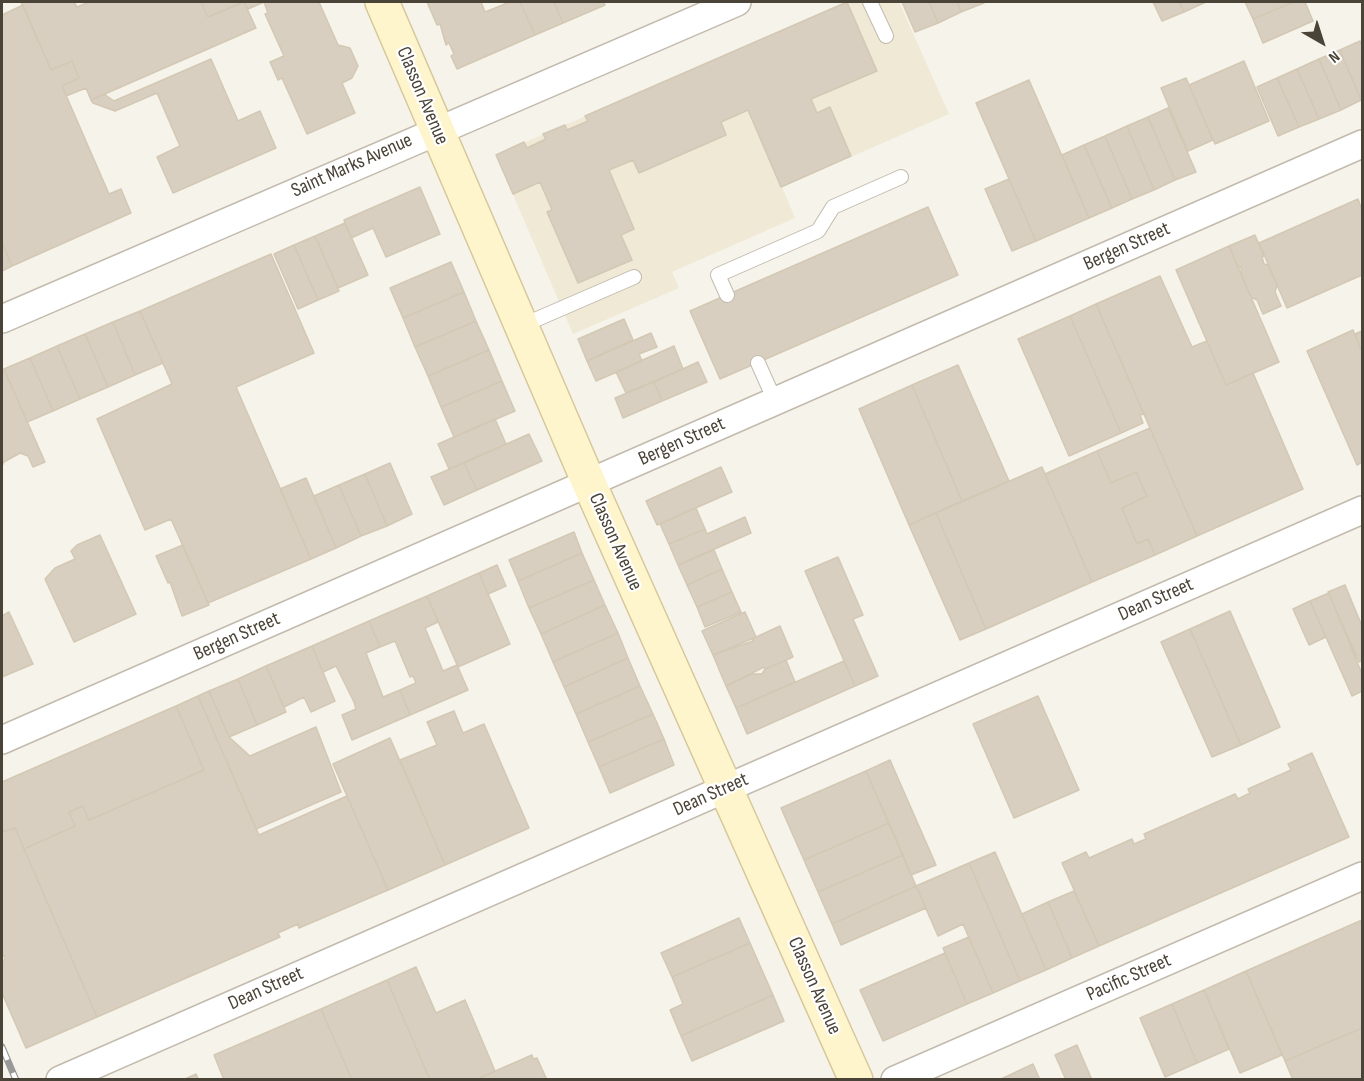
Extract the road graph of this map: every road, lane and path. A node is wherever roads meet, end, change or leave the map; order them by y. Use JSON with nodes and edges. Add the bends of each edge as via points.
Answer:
{"nodes":[{"id":1,"x":382,"y":2,"type":"edge"},
{"id":2,"x":737,"y":2,"type":"edge"},
{"id":3,"x":870,"y":2,"type":"edge"},
{"id":4,"x":886,"y":36,"type":"dead end"},
{"id":5,"x":437,"y":129,"type":"junction"},
{"id":6,"x":1362,"y":144,"type":"edge"},
{"id":7,"x":901,"y":177,"type":"dead end"},
{"id":8,"x":634,"y":277,"type":"dead end"},
{"id":9,"x":727,"y":295,"type":"dead end"},
{"id":10,"x":2,"y":319,"type":"edge"},
{"id":11,"x":521,"y":326,"type":"junction"},
{"id":12,"x":758,"y":363,"type":"dead end"},
{"id":13,"x":775,"y":401,"type":"junction"},
{"id":14,"x":589,"y":483,"type":"junction"},
{"id":15,"x":1362,"y":510,"type":"edge"},
{"id":16,"x":2,"y":740,"type":"edge"},
{"id":17,"x":727,"y":788,"type":"junction"},
{"id":18,"x":1362,"y":876,"type":"edge"},
{"id":19,"x":60,"y":1080,"type":"edge"},
{"id":20,"x":856,"y":1080,"type":"edge"},
{"id":21,"x":895,"y":1080,"type":"edge"}],
"edges":[{"from":1,"to":5,"type":"street","name":"Classon Avenue"},
{"from":2,"to":5,"type":"street","name":"Saint Marks Avenue"},
{"from":3,"to":4,"type":"lane"},
{"from":5,"to":10,"type":"street","name":"Saint Marks Avenue"},
{"from":5,"to":11,"type":"street","name":"Classon Avenue"},
{"from":6,"to":13,"type":"street","name":"Bergen Street"},
{"from":7,"to":9,"type":"lane","via":[[833,207],[818,231],[718,275]]},
{"from":8,"to":11,"type":"lane"},
{"from":11,"to":14,"type":"street","name":"Classon Avenue"},
{"from":12,"to":13,"type":"lane"},
{"from":13,"to":14,"type":"street","name":"Bergen Street"},
{"from":14,"to":16,"type":"street","name":"Bergen Street"},
{"from":14,"to":17,"type":"street","name":"Classon Avenue"},
{"from":15,"to":17,"type":"street","name":"Dean Street"},
{"from":17,"to":19,"type":"street","name":"Dean Street"},
{"from":17,"to":20,"type":"street","name":"Classon Avenue"},
{"from":18,"to":21,"type":"street","name":"Pacific Street"}]}
